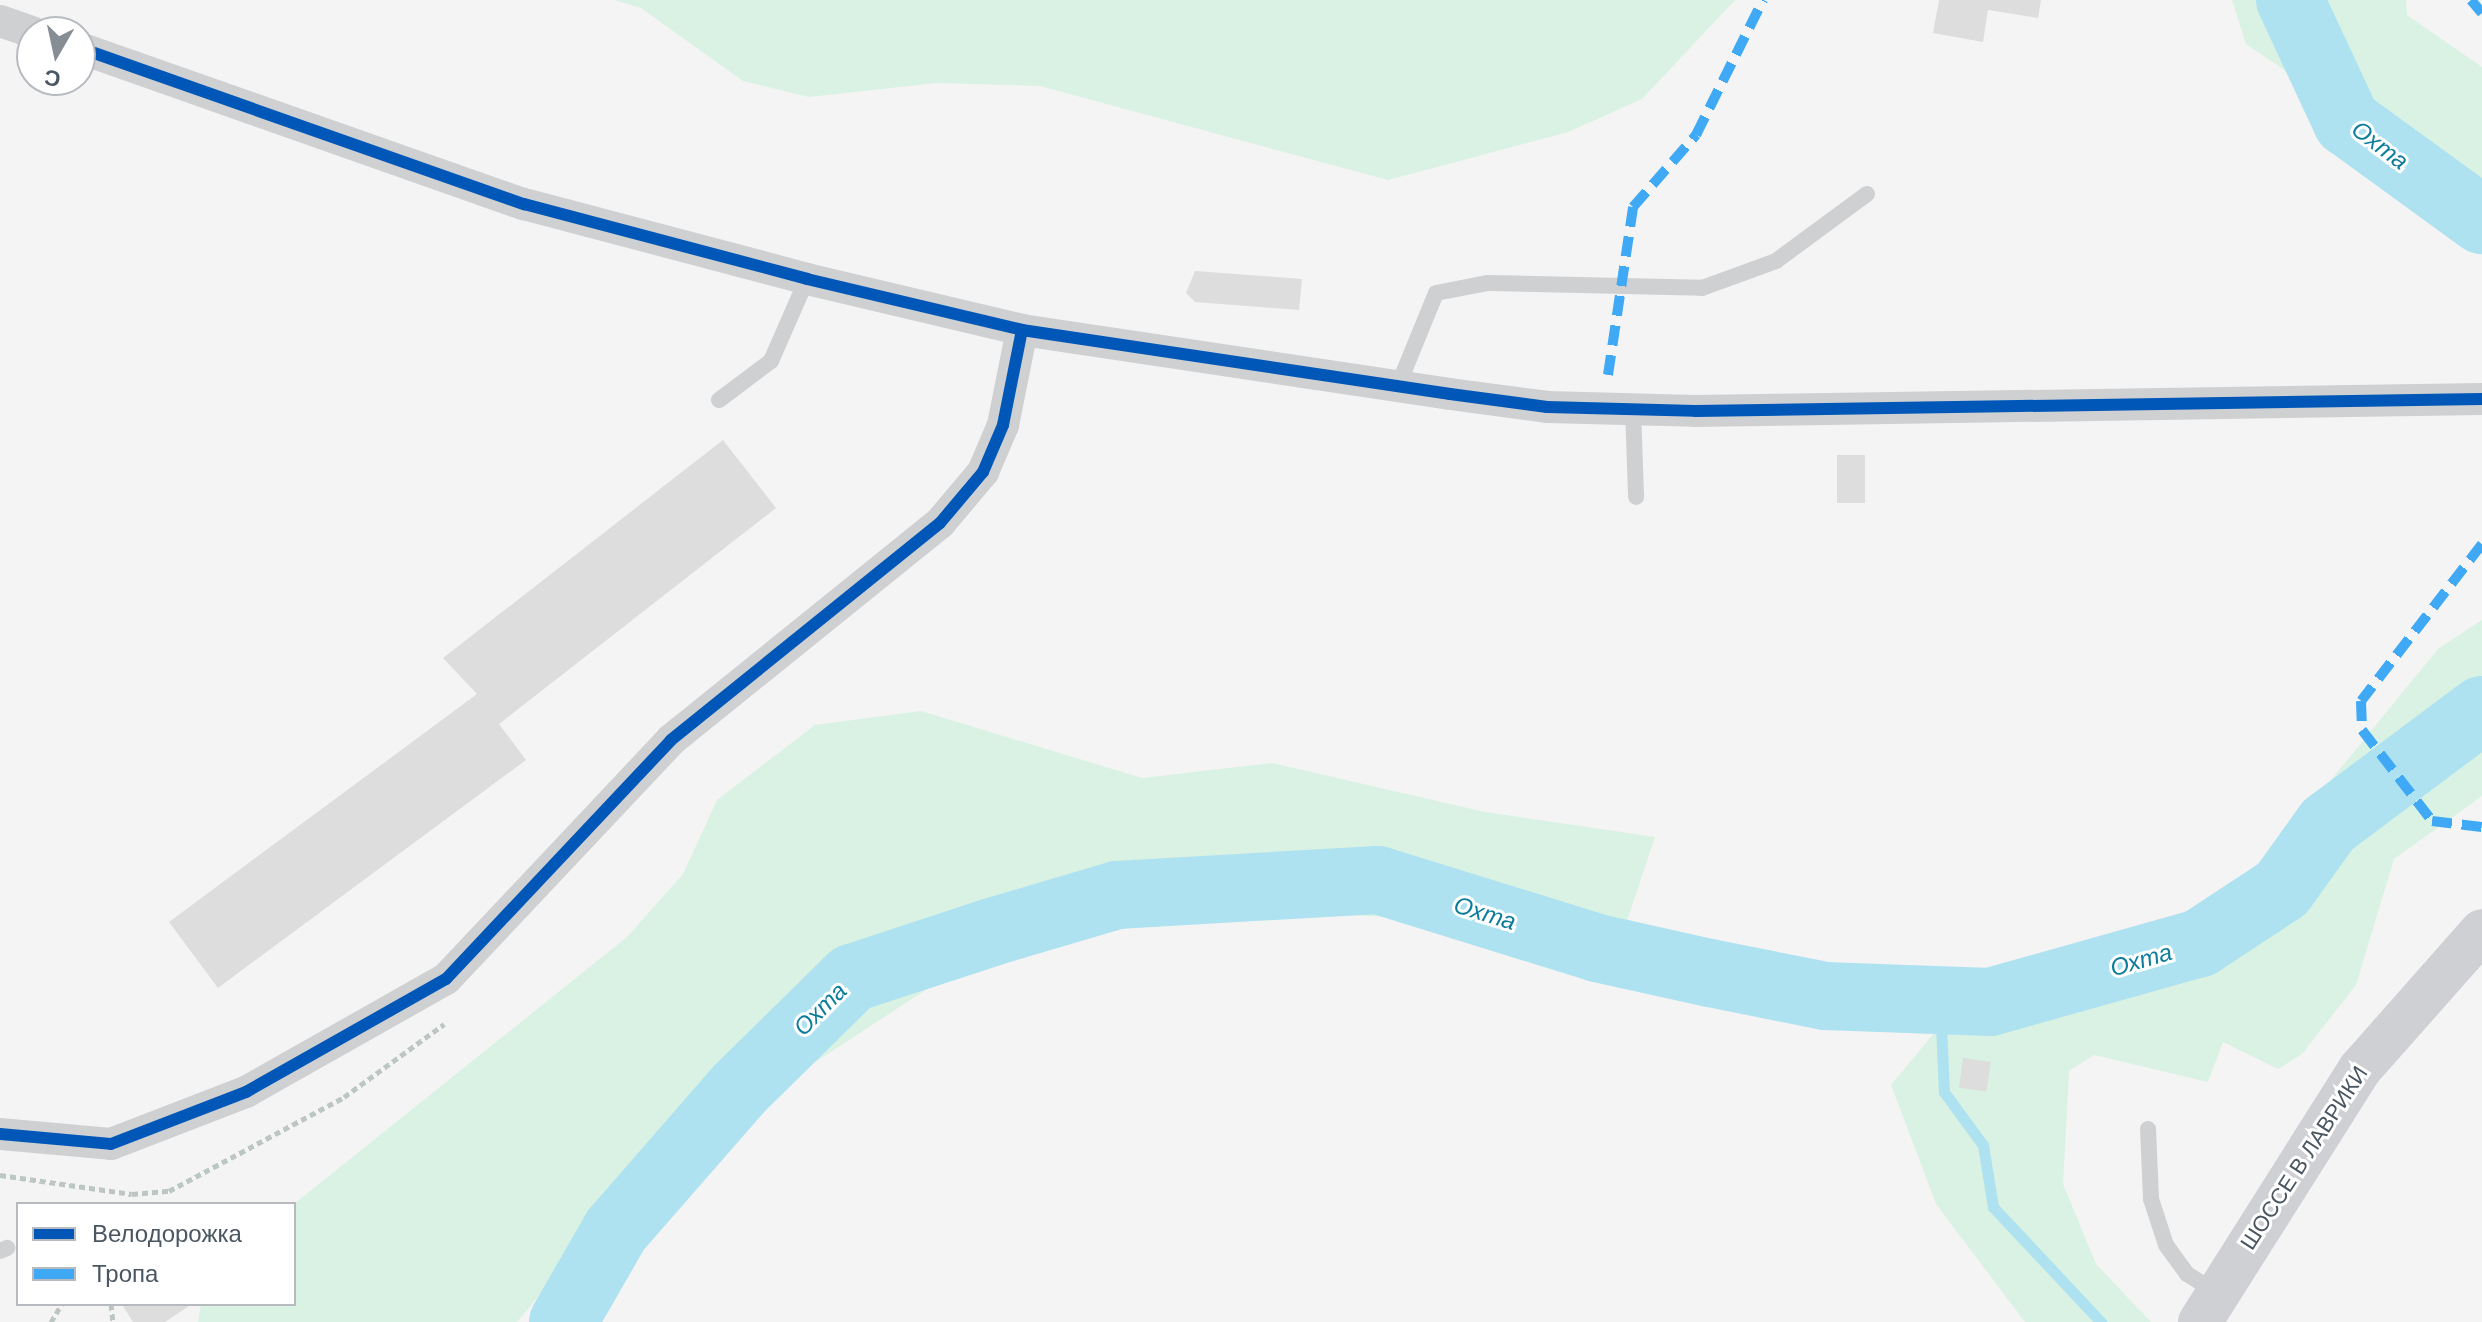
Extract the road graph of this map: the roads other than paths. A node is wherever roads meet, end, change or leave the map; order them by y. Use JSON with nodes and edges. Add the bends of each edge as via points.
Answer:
{"nodes":[{"id":1,"x":96,"y":54,"type":"edge"},
{"id":2,"x":1867,"y":194,"type":"dead end"},
{"id":3,"x":807,"y":279,"type":"junction"},
{"id":4,"x":1022,"y":330,"type":"junction"},
{"id":5,"x":1398,"y":386,"type":"junction"},
{"id":6,"x":2482,"y":399,"type":"edge"},
{"id":7,"x":719,"y":400,"type":"dead end"},
{"id":8,"x":1633,"y":409,"type":"junction"},
{"id":9,"x":1636,"y":497,"type":"dead end"},
{"id":10,"x":2482,"y":931,"type":"edge"},
{"id":11,"x":2148,"y":1129,"type":"dead end"},
{"id":12,"x":0,"y":1134,"type":"edge"},
{"id":13,"x":2209,"y":1307,"type":"edge"}],
"edges":[{"from":1,"to":3,"type":"street","via":[[524,204]]},
{"from":2,"to":5,"type":"lane","via":[[1776,261],[1702,288],[1488,283],[1436,293],[1413,332]]},
{"from":3,"to":4,"type":"street"},
{"from":3,"to":7,"type":"lane","via":[[771,361]]},
{"from":4,"to":5,"type":"street"},
{"from":4,"to":12,"type":"street","via":[[998,437],[983,472],[940,523],[671,740],[446,979],[246,1092],[111,1144]]},
{"from":5,"to":8,"type":"street","via":[[1547,407]]},
{"from":6,"to":8,"type":"street"},
{"from":8,"to":9,"type":"lane"},
{"from":10,"to":13,"type":"street","name":"ШОССЕ В ЛАВРИКИ","via":[[2360,1069]]},
{"from":11,"to":13,"type":"lane","via":[[2151,1199],[2166,1245]]}]}
